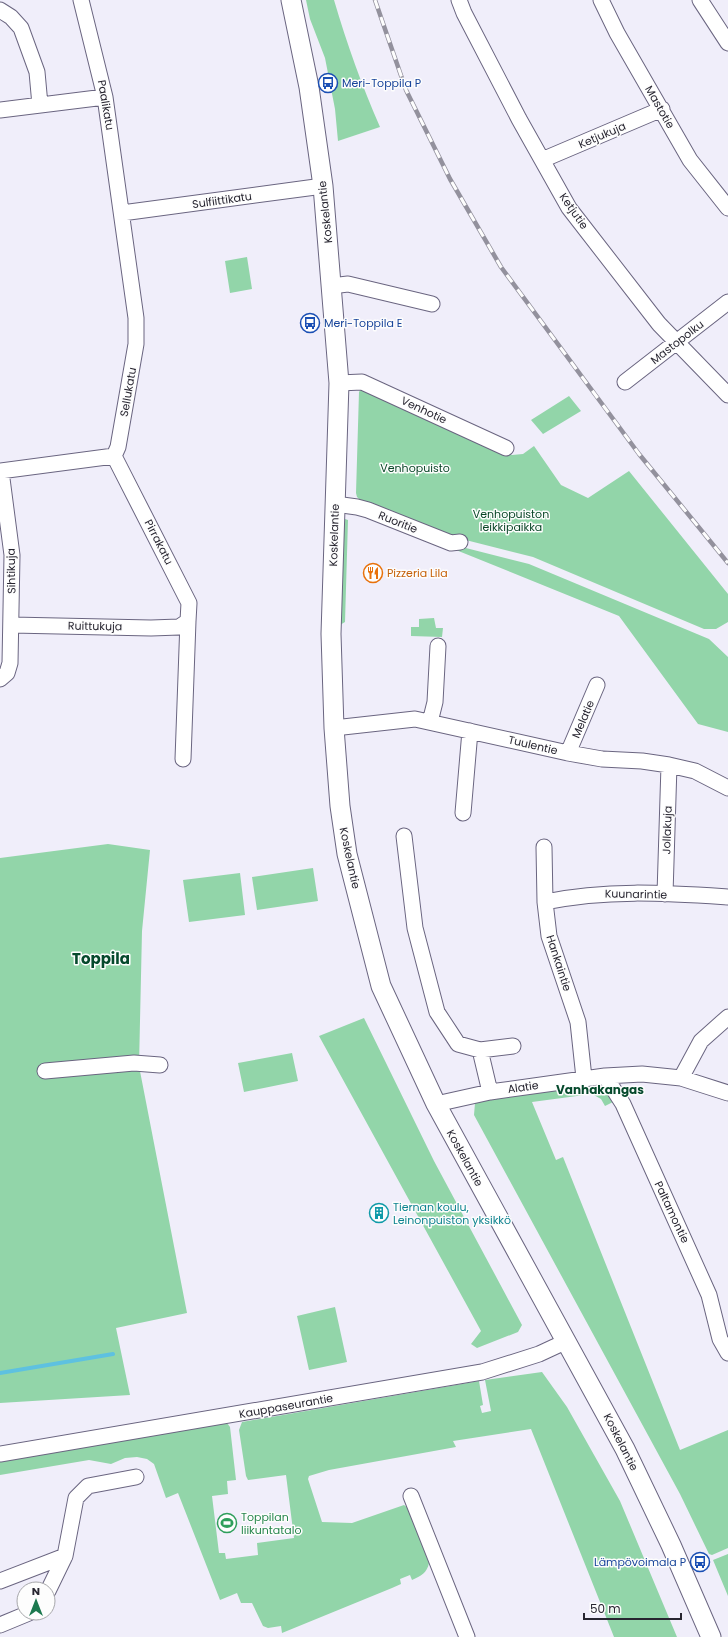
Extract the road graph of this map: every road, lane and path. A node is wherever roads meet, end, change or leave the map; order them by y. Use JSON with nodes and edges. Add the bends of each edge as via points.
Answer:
{"nodes":[{"id":1,"x":81,"y":0,"type":"edge"},
{"id":2,"x":291,"y":0,"type":"edge"},
{"id":3,"x":459,"y":0,"type":"edge"},
{"id":4,"x":601,"y":0,"type":"edge"},
{"id":5,"x":700,"y":0,"type":"edge"},
{"id":6,"x":0,"y":10,"type":"edge"},
{"id":7,"x":728,"y":43,"type":"edge"},
{"id":8,"x":106,"y":97,"type":"junction"},
{"id":9,"x":40,"y":105,"type":"junction"},
{"id":10,"x":662,"y":109,"type":"junction"},
{"id":11,"x":0,"y":110,"type":"edge"},
{"id":12,"x":542,"y":160,"type":"junction"},
{"id":13,"x":323,"y":186,"type":"junction"},
{"id":14,"x":728,"y":208,"type":"edge"},
{"id":15,"x":122,"y":213,"type":"junction"},
{"id":16,"x":331,"y":286,"type":"junction"},
{"id":17,"x":728,"y":302,"type":"edge"},
{"id":18,"x":432,"y":304,"type":"dead end"},
{"id":19,"x":677,"y":343,"type":"junction"},
{"id":20,"x":625,"y":382,"type":"dead end"},
{"id":21,"x":339,"y":383,"type":"junction"},
{"id":22,"x":728,"y":395,"type":"edge"},
{"id":23,"x":506,"y":448,"type":"dead end"},
{"id":24,"x":114,"y":456,"type":"junction"},
{"id":25,"x":1,"y":471,"type":"edge"},
{"id":26,"x":335,"y":504,"type":"junction"},
{"id":27,"x":460,"y":542,"type":"dead end"},
{"id":28,"x":184,"y":624,"type":"junction"},
{"id":29,"x":12,"y":625,"type":"junction"},
{"id":30,"x":438,"y":646,"type":"dead end"},
{"id":31,"x":0,"y":678,"type":"edge"},
{"id":32,"x":597,"y":685,"type":"dead end"},
{"id":33,"x":430,"y":722,"type":"junction"},
{"id":34,"x":334,"y":728,"type":"junction"},
{"id":35,"x":470,"y":731,"type":"junction"},
{"id":36,"x":568,"y":753,"type":"junction"},
{"id":37,"x":183,"y":759,"type":"dead end"},
{"id":38,"x":669,"y":765,"type":"junction"},
{"id":39,"x":728,"y":788,"type":"edge"},
{"id":40,"x":463,"y":813,"type":"dead end"},
{"id":41,"x":404,"y":836,"type":"dead end"},
{"id":42,"x":544,"y":847,"type":"dead end"},
{"id":43,"x":665,"y":894,"type":"junction"},
{"id":44,"x":728,"y":897,"type":"edge"},
{"id":45,"x":544,"y":902,"type":"junction"},
{"id":46,"x":728,"y":1017,"type":"edge"},
{"id":47,"x":513,"y":1046,"type":"dead end"},
{"id":48,"x":480,"y":1050,"type":"junction"},
{"id":49,"x":160,"y":1065,"type":"dead end"},
{"id":50,"x":45,"y":1071,"type":"dead end"},
{"id":51,"x":605,"y":1076,"type":"junction"},
{"id":52,"x":584,"y":1078,"type":"junction"},
{"id":53,"x":681,"y":1078,"type":"junction"},
{"id":54,"x":490,"y":1092,"type":"junction"},
{"id":55,"x":728,"y":1093,"type":"edge"},
{"id":56,"x":436,"y":1104,"type":"junction"},
{"id":57,"x":567,"y":1341,"type":"junction"},
{"id":58,"x":728,"y":1353,"type":"edge"},
{"id":59,"x":0,"y":1454,"type":"edge"},
{"id":60,"x":136,"y":1477,"type":"dead end"},
{"id":61,"x":411,"y":1496,"type":"dead end"},
{"id":62,"x":64,"y":1556,"type":"junction"},
{"id":63,"x":0,"y":1580,"type":"edge"},
{"id":64,"x":53,"y":1581,"type":"edge"},
{"id":65,"x":16,"y":1618,"type":"edge"},
{"id":66,"x":0,"y":1625,"type":"edge"},
{"id":67,"x":467,"y":1637,"type":"edge"},
{"id":68,"x":711,"y":1637,"type":"edge"}],
"edges":[{"from":1,"to":8,"type":"street","name":"Paalikatu"},
{"from":2,"to":13,"type":"main road","name":"Koskelantie","via":[[309,87]]},
{"from":3,"to":12,"type":"street","name":"Ketjutie"},
{"from":4,"to":10,"type":"street","name":"Mastotie","via":[[617,33]]},
{"from":5,"to":7,"type":"street"},
{"from":6,"to":9,"type":"street","via":[[21,28],[37,72]]},
{"from":8,"to":9,"type":"street"},
{"from":8,"to":15,"type":"street","name":"Paalikatu"},
{"from":9,"to":11,"type":"street"},
{"from":10,"to":12,"type":"street","name":"Ketjukuja"},
{"from":10,"to":14,"type":"street","name":"Mastotie","via":[[690,160]]},
{"from":12,"to":19,"type":"street","name":"Ketjutie","via":[[569,208],[659,324]]},
{"from":13,"to":15,"type":"street","name":"Sulfiittikatu"},
{"from":13,"to":16,"type":"main road","name":"Koskelantie"},
{"from":15,"to":24,"type":"street","name":"Sellukatu","via":[[136,318],[136,344],[118,447]]},
{"from":16,"to":18,"type":"street","via":[[348,284]]},
{"from":16,"to":21,"type":"main road","name":"Koskelantie"},
{"from":17,"to":19,"type":"street","name":"Mastopolku"},
{"from":19,"to":20,"type":"street","name":"Mastopolku"},
{"from":19,"to":22,"type":"street","name":"Ketjutie"},
{"from":21,"to":23,"type":"street","name":"Venhotie","via":[[362,382]]},
{"from":21,"to":26,"type":"main road","name":"Koskelantie"},
{"from":24,"to":25,"type":"street"},
{"from":24,"to":28,"type":"street","name":"Pirrakatu","via":[[189,603]]},
{"from":25,"to":29,"type":"street","name":"Sihtikuja","via":[[12,555]]},
{"from":26,"to":27,"type":"street","name":"Ruoritie","via":[[357,506],[451,543]]},
{"from":26,"to":34,"type":"main road","name":"Koskelantie","via":[[331,634]]},
{"from":28,"to":29,"type":"street","name":"Ruittukuja"},
{"from":28,"to":37,"type":"street","name":"Pirrakatu"},
{"from":29,"to":31,"type":"street","name":"Sihtikuja","via":[[10,662],[7,673]]},
{"from":30,"to":33,"type":"street","via":[[435,702]]},
{"from":32,"to":36,"type":"street","name":"Melatie"},
{"from":33,"to":34,"type":"street","name":"Tuulentie","via":[[404,719]]},
{"from":33,"to":35,"type":"street","name":"Tuulentie"},
{"from":34,"to":56,"type":"main road","name":"Koskelantie","via":[[340,806],[347,854],[381,986]]},
{"from":35,"to":36,"type":"street","name":"Tuulentie"},
{"from":35,"to":40,"type":"street"},
{"from":36,"to":38,"type":"street","name":"Tuulentie"},
{"from":38,"to":39,"type":"street","name":"Tuulentie","via":[[695,771]]},
{"from":38,"to":43,"type":"street","name":"Jollakuja"},
{"from":41,"to":48,"type":"street","via":[[415,928],[437,1012],[458,1044]]},
{"from":42,"to":45,"type":"street","name":"Hankaintie"},
{"from":43,"to":44,"type":"street","name":"Kuunarintie"},
{"from":43,"to":45,"type":"street","name":"Kuunarintie","via":[[595,894]]},
{"from":45,"to":52,"type":"street","name":"Hankaintie","via":[[549,936],[578,1022]]},
{"from":46,"to":53,"type":"street","via":[[700,1041]]},
{"from":47,"to":48,"type":"street"},
{"from":48,"to":54,"type":"street"},
{"from":49,"to":50,"type":"street","via":[[134,1063]]},
{"from":51,"to":52,"type":"street","name":"Alatie"},
{"from":51,"to":53,"type":"street","name":"Alatie","via":[[642,1074]]},
{"from":51,"to":58,"type":"street","name":"Paltamontie","via":[[622,1104],[710,1295],[720,1339]]},
{"from":52,"to":54,"type":"street","name":"Alatie"},
{"from":53,"to":55,"type":"street","name":"Alatie"},
{"from":54,"to":56,"type":"street","name":"Alatie"},
{"from":56,"to":57,"type":"main road","name":"Koskelantie"},
{"from":57,"to":59,"type":"street","name":"Kauppaseurantie","via":[[539,1354],[482,1372]]},
{"from":57,"to":68,"type":"main road","name":"Koskelantie","via":[[625,1448]]},
{"from":60,"to":62,"type":"street","via":[[88,1486],[76,1498]]},
{"from":61,"to":67,"type":"street"},
{"from":62,"to":63,"type":"street"},
{"from":62,"to":64,"type":"street"},
{"from":65,"to":66,"type":"street"}]}
